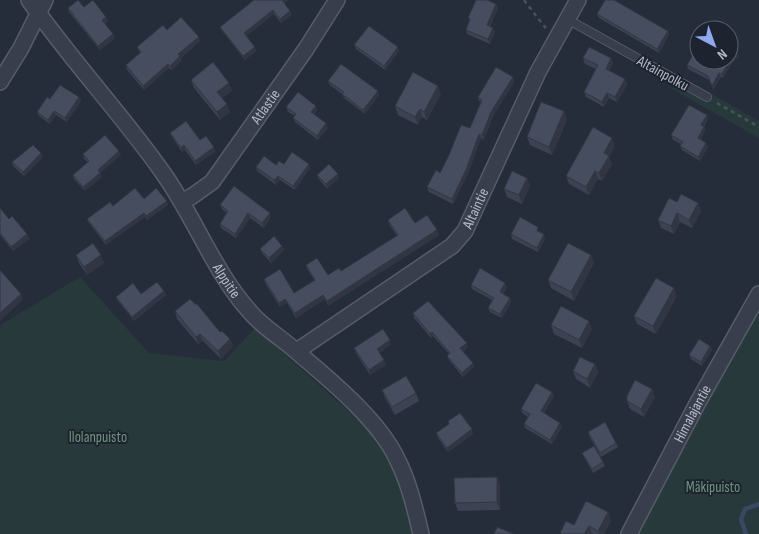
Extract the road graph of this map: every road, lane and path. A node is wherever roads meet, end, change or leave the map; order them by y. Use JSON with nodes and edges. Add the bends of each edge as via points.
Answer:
{"nodes":[{"id":1,"x":29,"y":0,"type":"edge"},
{"id":2,"x":45,"y":0,"type":"edge"},
{"id":3,"x":337,"y":0,"type":"edge"},
{"id":4,"x":524,"y":0,"type":"edge"},
{"id":5,"x":578,"y":0,"type":"edge"},
{"id":6,"x":39,"y":14,"type":"junction"},
{"id":7,"x":567,"y":19,"type":"junction"},
{"id":8,"x":558,"y":35,"type":"junction"},
{"id":9,"x":0,"y":82,"type":"edge"},
{"id":10,"x":707,"y":97,"type":"joint"},
{"id":11,"x":759,"y":127,"type":"edge"},
{"id":12,"x":181,"y":201,"type":"junction"},
{"id":13,"x":759,"y":294,"type":"edge"},
{"id":14,"x":296,"y":351,"type":"junction"},
{"id":15,"x":421,"y":534,"type":"edge"},
{"id":16,"x":629,"y":534,"type":"edge"}],
"edges":[{"from":1,"to":6,"type":"street","name":"Alppitie"},
{"from":2,"to":6,"type":"street"},
{"from":3,"to":12,"type":"street","name":"Atlastie","via":[[212,182]]},
{"from":4,"to":8,"type":"path","via":[[542,25]]},
{"from":5,"to":7,"type":"street","name":"Altaintie"},
{"from":6,"to":9,"type":"street"},
{"from":6,"to":12,"type":"street","name":"Alppitie","via":[[161,170]]},
{"from":7,"to":8,"type":"street","name":"Altaintie"},
{"from":7,"to":10,"type":"lane","name":"Altainpolku"},
{"from":8,"to":14,"type":"street","name":"Altaintie","via":[[465,231],[452,246]]},
{"from":10,"to":11,"type":"path","name":"Altainpolku"},
{"from":12,"to":14,"type":"street","name":"Alppitie","via":[[222,273],[252,314]]},
{"from":13,"to":16,"type":"street","name":"Himalajantie"},
{"from":14,"to":15,"type":"street","name":"Alppitie","via":[[379,430],[397,458]]}]}
